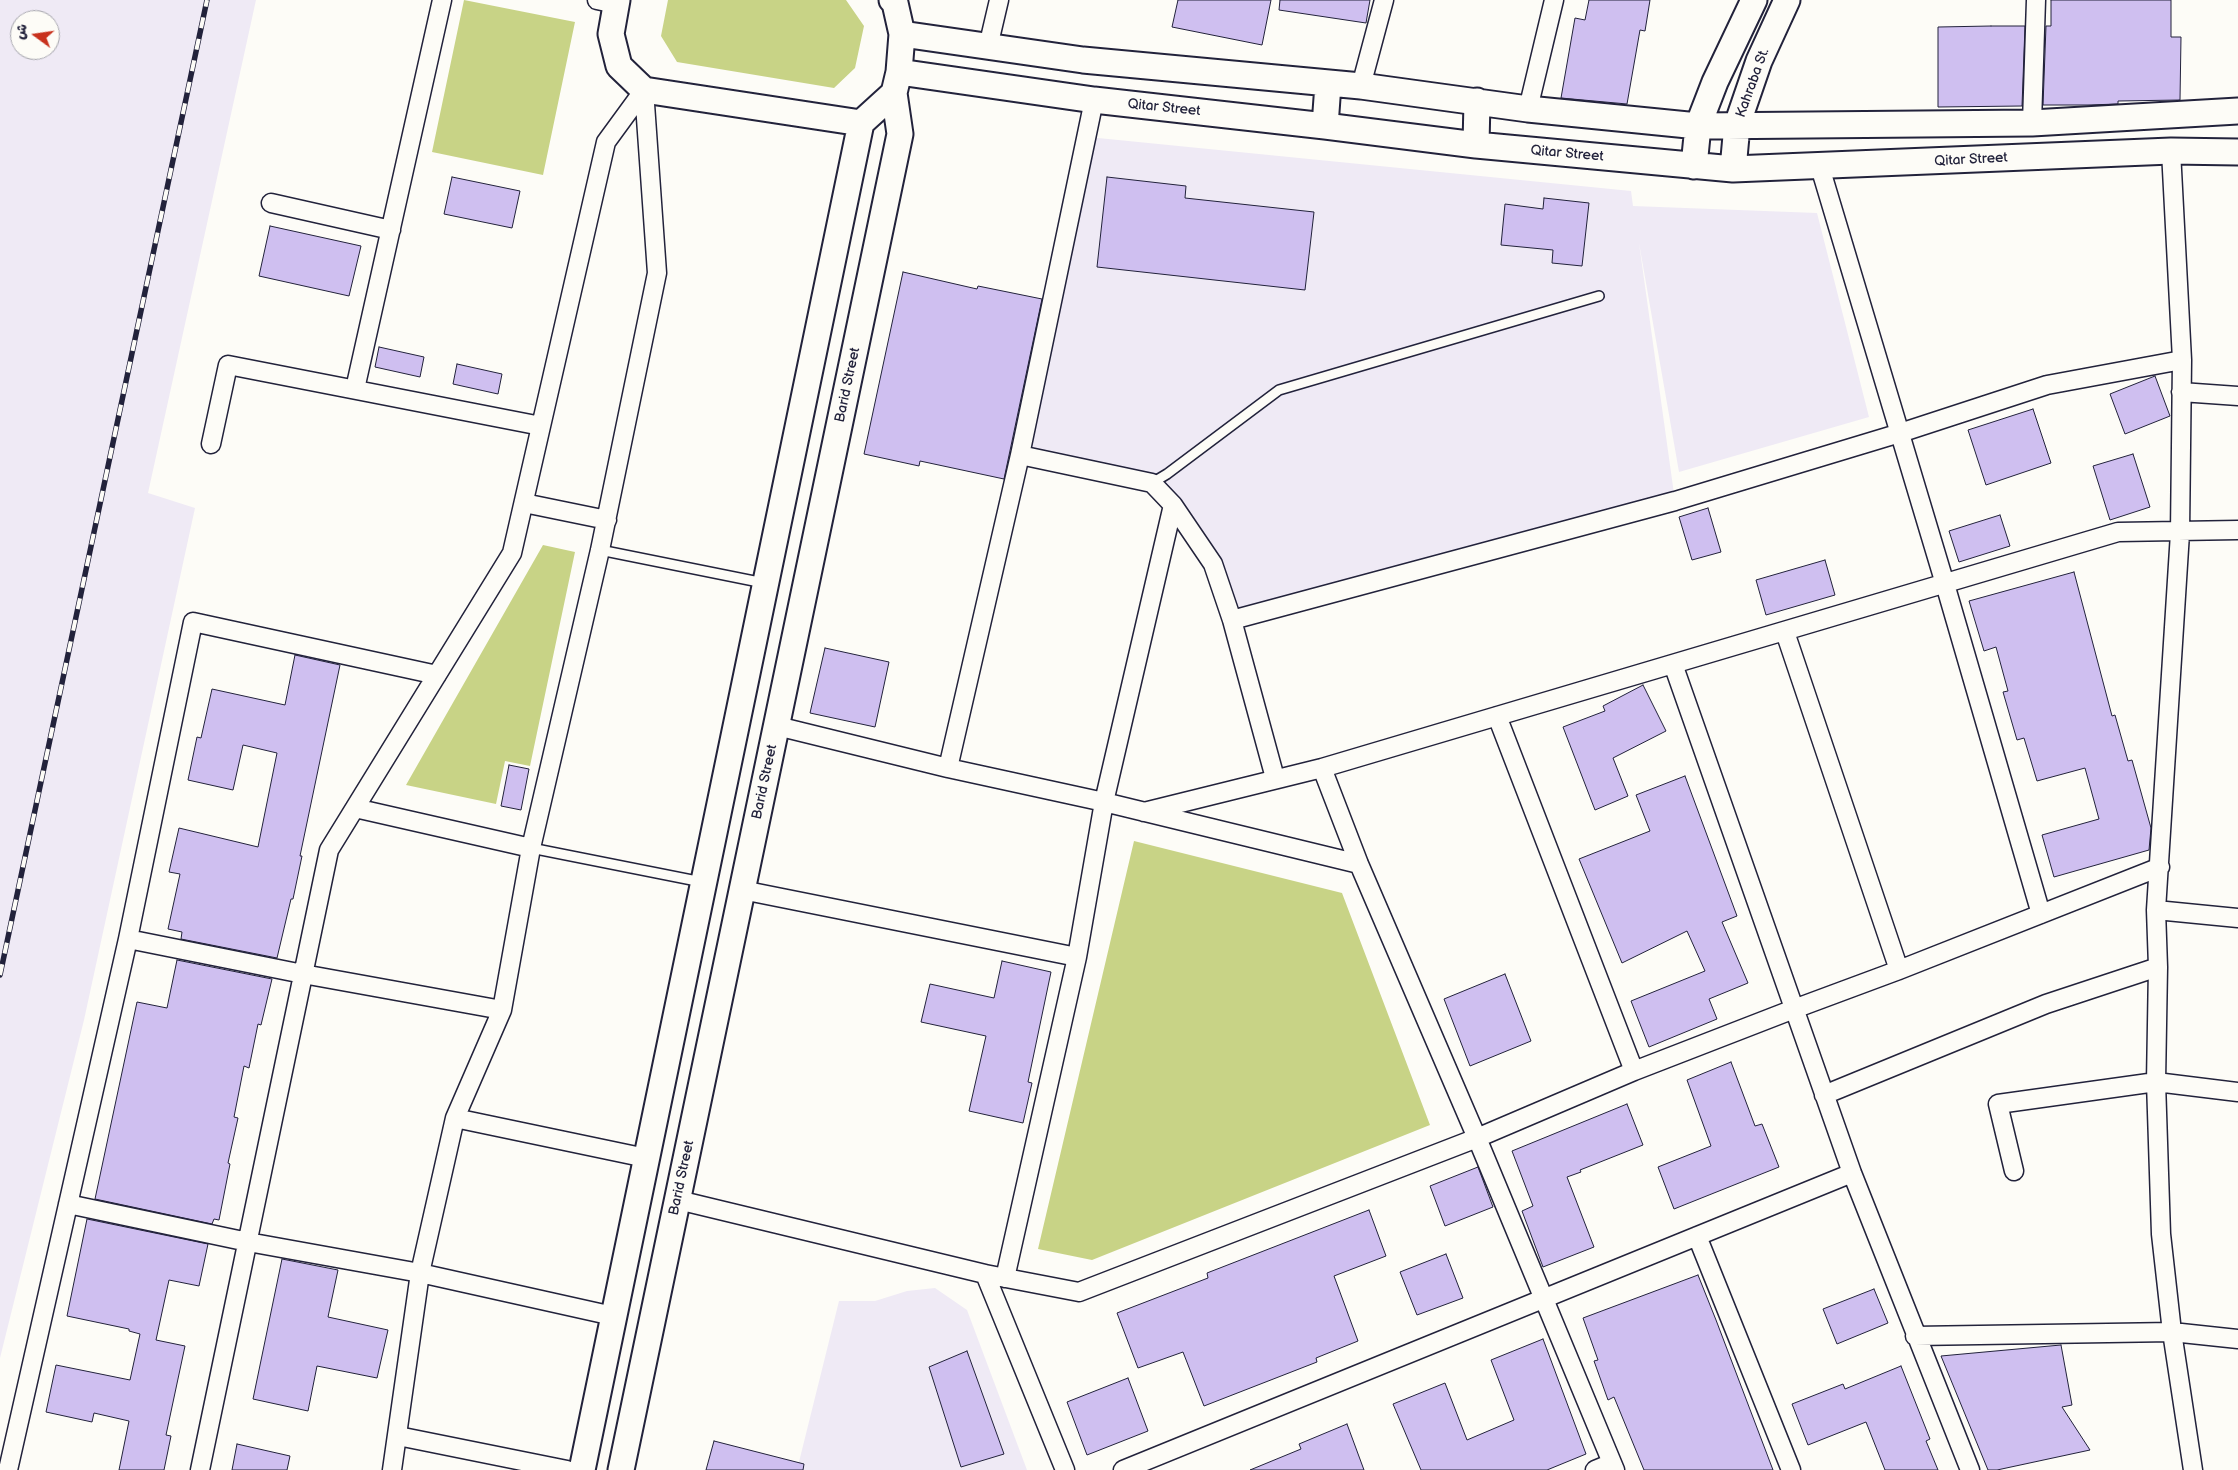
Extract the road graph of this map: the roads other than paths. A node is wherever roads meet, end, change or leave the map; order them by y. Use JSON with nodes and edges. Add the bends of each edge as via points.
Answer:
{"nodes":[{"id":1,"x":442,"y":0,"type":"edge"},
{"id":2,"x":892,"y":0,"type":"edge"},
{"id":3,"x":999,"y":0,"type":"edge"},
{"id":4,"x":1384,"y":0,"type":"edge"},
{"id":5,"x":1554,"y":0,"type":"edge"},
{"id":6,"x":1754,"y":0,"type":"edge"},
{"id":7,"x":1787,"y":0,"type":"edge"},
{"id":8,"x":2036,"y":0,"type":"edge"},
{"id":9,"x":613,"y":1,"type":"edge"},
{"id":10,"x":902,"y":34,"type":"junction"},
{"id":11,"x":988,"y":47,"type":"junction"},
{"id":12,"x":897,"y":82,"type":"junction"},
{"id":13,"x":1328,"y":84,"type":"junction"},
{"id":14,"x":1361,"y":86,"type":"junction"},
{"id":15,"x":644,"y":90,"type":"junction"},
{"id":16,"x":1094,"y":100,"type":"junction"},
{"id":17,"x":1477,"y":102,"type":"junction"},
{"id":18,"x":1528,"y":108,"type":"junction"},
{"id":19,"x":2238,"y":111,"type":"edge"},
{"id":20,"x":861,"y":123,"type":"junction"},
{"id":21,"x":2032,"y":123,"type":"junction"},
{"id":22,"x":1737,"y":125,"type":"junction"},
{"id":23,"x":1325,"y":126,"type":"junction"},
{"id":24,"x":1698,"y":126,"type":"junction"},
{"id":25,"x":1476,"y":145,"type":"junction"},
{"id":26,"x":2171,"y":151,"type":"junction"},
{"id":27,"x":2238,"y":152,"type":"edge"},
{"id":28,"x":1694,"y":166,"type":"junction"},
{"id":29,"x":1820,"y":167,"type":"junction"},
{"id":30,"x":1733,"y":170,"type":"junction"},
{"id":31,"x":271,"y":204,"type":"dead end"},
{"id":32,"x":391,"y":230,"type":"junction"},
{"id":33,"x":1599,"y":296,"type":"dead end"},
{"id":34,"x":2182,"y":360,"type":"junction"},
{"id":35,"x":356,"y":389,"type":"junction"},
{"id":36,"x":2181,"y":392,"type":"junction"},
{"id":37,"x":2238,"y":396,"type":"edge"},
{"id":38,"x":540,"y":426,"type":"junction"},
{"id":39,"x":1900,"y":433,"type":"junction"},
{"id":40,"x":211,"y":444,"type":"dead end"},
{"id":41,"x":1020,"y":455,"type":"junction"},
{"id":42,"x":1152,"y":483,"type":"junction"},
{"id":43,"x":524,"y":502,"type":"junction"},
{"id":44,"x":1173,"y":505,"type":"junction"},
{"id":45,"x":606,"y":520,"type":"junction"},
{"id":46,"x":2238,"y":530,"type":"edge"},
{"id":47,"x":2180,"y":533,"type":"junction"},
{"id":48,"x":600,"y":550,"type":"junction"},
{"id":49,"x":766,"y":584,"type":"junction"},
{"id":50,"x":1946,"y":584,"type":"junction"},
{"id":51,"x":1232,"y":620,"type":"junction"},
{"id":52,"x":1785,"y":632,"type":"junction"},
{"id":53,"x":1673,"y":664,"type":"junction"},
{"id":54,"x":437,"y":675,"type":"junction"},
{"id":55,"x":1498,"y":716,"type":"junction"},
{"id":56,"x":777,"y":726,"type":"junction"},
{"id":57,"x":948,"y":768,"type":"junction"},
{"id":58,"x":1322,"y":768,"type":"junction"},
{"id":59,"x":1275,"y":778,"type":"junction"},
{"id":60,"x":1104,"y":802,"type":"junction"},
{"id":61,"x":355,"y":808,"type":"junction"},
{"id":62,"x":1144,"y":812,"type":"junction"},
{"id":63,"x":531,"y":848,"type":"junction"},
{"id":64,"x":1358,"y":864,"type":"junction"},
{"id":65,"x":2160,"y":867,"type":"junction"},
{"id":66,"x":702,"y":882,"type":"junction"},
{"id":67,"x":742,"y":890,"type":"junction"},
{"id":68,"x":2156,"y":910,"type":"junction"},
{"id":69,"x":2042,"y":914,"type":"junction"},
{"id":70,"x":2238,"y":918,"type":"edge"},
{"id":71,"x":128,"y":940,"type":"junction"},
{"id":72,"x":1077,"y":957,"type":"junction"},
{"id":73,"x":2158,"y":967,"type":"junction"},
{"id":74,"x":1899,"y":970,"type":"junction"},
{"id":75,"x":303,"y":974,"type":"junction"},
{"id":76,"x":1794,"y":1009,"type":"junction"},
{"id":77,"x":502,"y":1010,"type":"junction"},
{"id":78,"x":1634,"y":1071,"type":"junction"},
{"id":79,"x":2156,"y":1082,"type":"junction"},
{"id":80,"x":2238,"y":1092,"type":"edge"},
{"id":81,"x":1824,"y":1095,"type":"junction"},
{"id":82,"x":455,"y":1118,"type":"junction"},
{"id":83,"x":1477,"y":1138,"type":"junction"},
{"id":84,"x":646,"y":1158,"type":"junction"},
{"id":85,"x":2014,"y":1171,"type":"dead end"},
{"id":86,"x":1852,"y":1173,"type":"junction"},
{"id":87,"x":678,"y":1200,"type":"junction"},
{"id":88,"x":68,"y":1204,"type":"junction"},
{"id":89,"x":1697,"y":1236,"type":"junction"},
{"id":90,"x":248,"y":1242,"type":"junction"},
{"id":91,"x":420,"y":1273,"type":"junction"},
{"id":92,"x":985,"y":1274,"type":"junction"},
{"id":93,"x":1004,"y":1278,"type":"junction"},
{"id":94,"x":1544,"y":1298,"type":"junction"},
{"id":95,"x":613,"y":1316,"type":"junction"},
{"id":96,"x":2172,"y":1332,"type":"junction"},
{"id":97,"x":1916,"y":1336,"type":"junction"},
{"id":98,"x":2238,"y":1338,"type":"edge"},
{"id":99,"x":398,"y":1436,"type":"junction"},
{"id":100,"x":1613,"y":1466,"type":"edge"},
{"id":101,"x":8,"y":1470,"type":"edge"},
{"id":102,"x":200,"y":1470,"type":"edge"},
{"id":103,"x":392,"y":1470,"type":"edge"},
{"id":104,"x":566,"y":1470,"type":"edge"},
{"id":105,"x":582,"y":1470,"type":"edge"},
{"id":106,"x":621,"y":1470,"type":"edge"},
{"id":107,"x":1065,"y":1470,"type":"edge"},
{"id":108,"x":1123,"y":1470,"type":"edge"},
{"id":109,"x":1595,"y":1470,"type":"edge"},
{"id":110,"x":1791,"y":1470,"type":"edge"},
{"id":111,"x":1970,"y":1470,"type":"edge"},
{"id":112,"x":2192,"y":1470,"type":"edge"}],
"edges":[{"from":1,"to":32,"type":"street"},
{"from":2,"to":10,"type":"main road","name":"Barid Street"},
{"from":3,"to":11,"type":"street"},
{"from":4,"to":14,"type":"street"},
{"from":5,"to":18,"type":"street"},
{"from":6,"to":24,"type":"main road","via":[[1714,82]]},
{"from":7,"to":22,"type":"main road","name":"Kahraba St.","via":[[1759,61]]},
{"from":8,"to":21,"type":"street"},
{"from":9,"to":15,"type":"main road","via":[[610,34],[619,66]]},
{"from":10,"to":11,"type":"main road"},
{"from":10,"to":12,"type":"main road","name":"Barid Street"},
{"from":11,"to":13,"type":"main road","via":[[1083,60]]},
{"from":12,"to":16,"type":"main road","name":"Qitar Street"},
{"from":12,"to":20,"type":"main road"},
{"from":12,"to":56,"type":"main road","name":"Barid Street","via":[[900,134]]},
{"from":13,"to":14,"type":"main road"},
{"from":13,"to":23,"type":"main road"},
{"from":14,"to":17,"type":"main road"},
{"from":15,"to":20,"type":"main road"},
{"from":15,"to":38,"type":"street","via":[[606,142]]},
{"from":15,"to":45,"type":"street","via":[[657,273]]},
{"from":16,"to":23,"type":"main road","name":"Qitar Street"},
{"from":16,"to":41,"type":"street"},
{"from":17,"to":18,"type":"main road"},
{"from":17,"to":25,"type":"main road"},
{"from":18,"to":24,"type":"main road"},
{"from":19,"to":21,"type":"main road"},
{"from":20,"to":49,"type":"main road"},
{"from":21,"to":22,"type":"main road"},
{"from":22,"to":24,"type":"main road"},
{"from":22,"to":30,"type":"main road","name":"Kahraba St."},
{"from":23,"to":25,"type":"main road","name":"Qitar Street"},
{"from":24,"to":28,"type":"main road"},
{"from":25,"to":28,"type":"main road","name":"Qitar Street"},
{"from":26,"to":27,"type":"main road","name":"Qitar Street"},
{"from":26,"to":29,"type":"main road","name":"Qitar Street"},
{"from":26,"to":34,"type":"street"},
{"from":28,"to":30,"type":"main road","name":"Qitar Street"},
{"from":29,"to":30,"type":"main road","name":"Qitar Street"},
{"from":29,"to":39,"type":"street"},
{"from":31,"to":32,"type":"street"},
{"from":32,"to":35,"type":"street"},
{"from":33,"to":42,"type":"lane","via":[[1279,390]]},
{"from":34,"to":36,"type":"street"},
{"from":34,"to":39,"type":"street","via":[[2047,385]]},
{"from":35,"to":38,"type":"street"},
{"from":35,"to":40,"type":"street","via":[[228,365]]},
{"from":36,"to":37,"type":"street"},
{"from":36,"to":47,"type":"street"},
{"from":38,"to":43,"type":"street"},
{"from":39,"to":50,"type":"street"},
{"from":39,"to":51,"type":"street","via":[[1675,501]]},
{"from":41,"to":42,"type":"street"},
{"from":41,"to":57,"type":"street"},
{"from":42,"to":44,"type":"street"},
{"from":43,"to":45,"type":"street"},
{"from":43,"to":54,"type":"street","via":[[512,553]]},
{"from":44,"to":51,"type":"street","via":[[1213,564]]},
{"from":44,"to":60,"type":"street"},
{"from":45,"to":48,"type":"street"},
{"from":46,"to":47,"type":"street"},
{"from":47,"to":50,"type":"street","via":[[2118,532]]},
{"from":47,"to":65,"type":"street"},
{"from":48,"to":49,"type":"lane"},
{"from":48,"to":63,"type":"street"},
{"from":49,"to":66,"type":"main road"},
{"from":50,"to":52,"type":"street"},
{"from":50,"to":69,"type":"street"},
{"from":51,"to":59,"type":"street"},
{"from":52,"to":53,"type":"street"},
{"from":52,"to":74,"type":"street"},
{"from":53,"to":55,"type":"street"},
{"from":53,"to":76,"type":"street"},
{"from":54,"to":61,"type":"street"},
{"from":54,"to":71,"type":"street","via":[[192,622]]},
{"from":55,"to":58,"type":"street"},
{"from":55,"to":78,"type":"street"},
{"from":56,"to":57,"type":"street"},
{"from":56,"to":67,"type":"main road","name":"Barid Street"},
{"from":57,"to":60,"type":"street"},
{"from":58,"to":59,"type":"street"},
{"from":58,"to":64,"type":"street"},
{"from":59,"to":62,"type":"street"},
{"from":60,"to":62,"type":"street"},
{"from":60,"to":72,"type":"street"},
{"from":61,"to":63,"type":"street"},
{"from":61,"to":75,"type":"street","via":[[329,850]]},
{"from":62,"to":64,"type":"street"},
{"from":63,"to":66,"type":"lane"},
{"from":63,"to":77,"type":"street"},
{"from":64,"to":83,"type":"street"},
{"from":65,"to":68,"type":"street"},
{"from":65,"to":69,"type":"street"},
{"from":66,"to":84,"type":"main road"},
{"from":67,"to":72,"type":"street"},
{"from":67,"to":87,"type":"main road","name":"Barid Street"},
{"from":68,"to":70,"type":"street"},
{"from":68,"to":73,"type":"street"},
{"from":69,"to":74,"type":"street"},
{"from":71,"to":75,"type":"street"},
{"from":71,"to":88,"type":"street"},
{"from":72,"to":93,"type":"street"},
{"from":73,"to":79,"type":"street"},
{"from":73,"to":81,"type":"street","via":[[2046,1004]]},
{"from":74,"to":76,"type":"street"},
{"from":75,"to":77,"type":"street"},
{"from":75,"to":90,"type":"street"},
{"from":76,"to":78,"type":"street"},
{"from":76,"to":81,"type":"street"},
{"from":77,"to":82,"type":"street"},
{"from":78,"to":83,"type":"street"},
{"from":79,"to":80,"type":"street"},
{"from":79,"to":85,"type":"street","via":[[1998,1104]]},
{"from":79,"to":96,"type":"street","via":[[2161,1234]]},
{"from":81,"to":86,"type":"street"},
{"from":82,"to":84,"type":"street"},
{"from":82,"to":91,"type":"street"},
{"from":83,"to":93,"type":"street","via":[[1079,1292]]},
{"from":83,"to":94,"type":"street"},
{"from":84,"to":95,"type":"main road"},
{"from":86,"to":89,"type":"street"},
{"from":86,"to":97,"type":"street"},
{"from":87,"to":92,"type":"street"},
{"from":87,"to":106,"type":"main road","name":"Barid Street"},
{"from":88,"to":90,"type":"street"},
{"from":88,"to":101,"type":"street"},
{"from":89,"to":94,"type":"street"},
{"from":89,"to":110,"type":"street"},
{"from":90,"to":91,"type":"street"},
{"from":90,"to":102,"type":"street"},
{"from":91,"to":95,"type":"street"},
{"from":91,"to":99,"type":"street"},
{"from":92,"to":93,"type":"street"},
{"from":92,"to":107,"type":"street"},
{"from":94,"to":100,"type":"street"},
{"from":94,"to":108,"type":"street"},
{"from":95,"to":105,"type":"main road"},
{"from":96,"to":97,"type":"street"},
{"from":96,"to":98,"type":"street"},
{"from":96,"to":112,"type":"street"},
{"from":97,"to":111,"type":"street"},
{"from":99,"to":103,"type":"street"},
{"from":99,"to":104,"type":"street"},
{"from":100,"to":109,"type":"street"}]}
